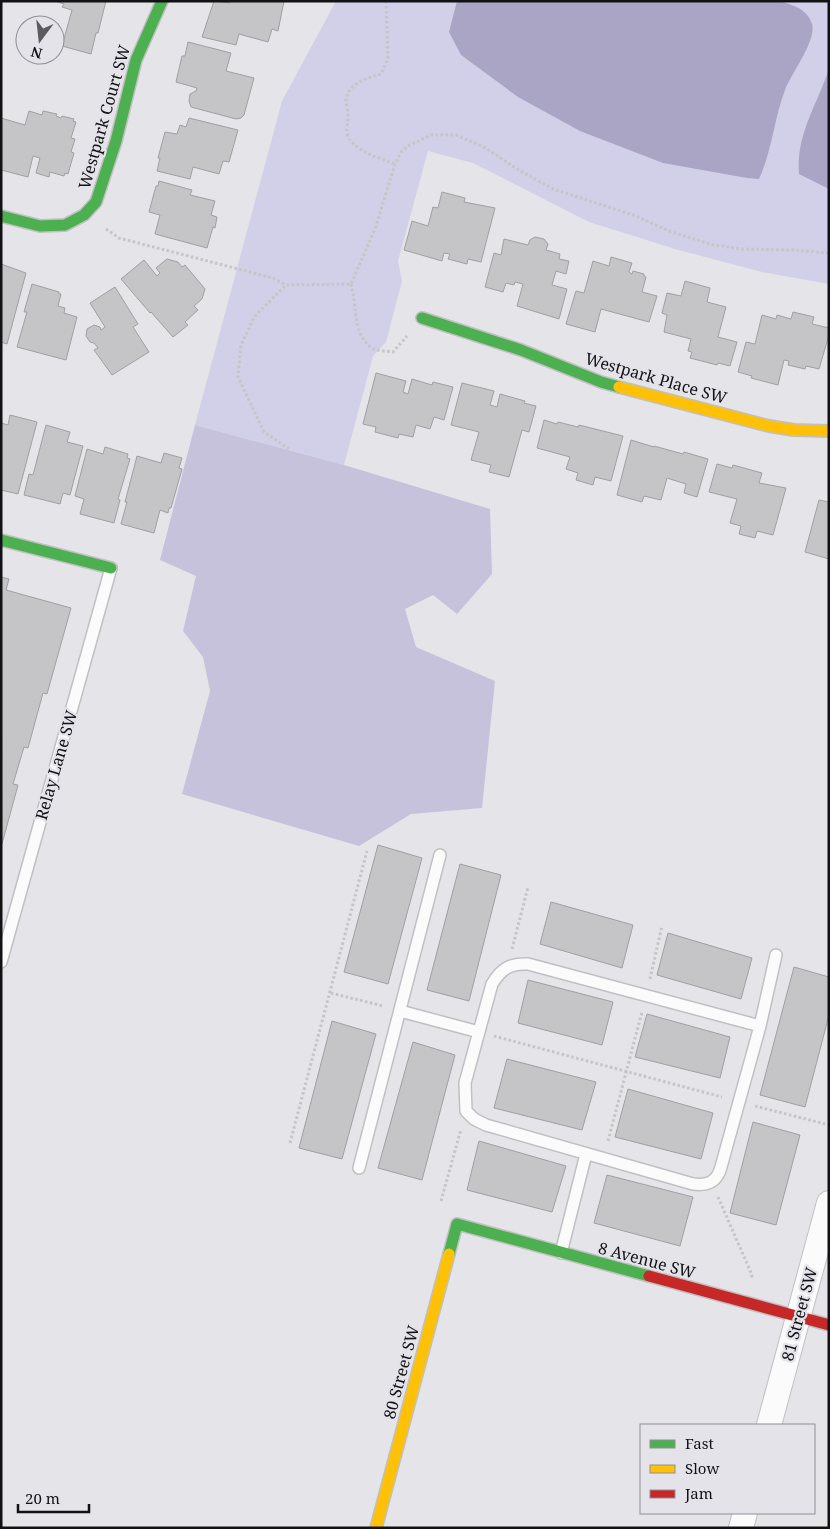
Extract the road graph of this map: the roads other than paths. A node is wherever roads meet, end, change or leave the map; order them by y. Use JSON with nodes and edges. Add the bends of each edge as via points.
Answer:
{"nodes":[{"id":1,"x":162,"y":1,"type":"edge"},
{"id":2,"x":1,"y":216,"type":"edge"},
{"id":3,"x":422,"y":318,"type":"road end"},
{"id":4,"x":829,"y":431,"type":"edge"},
{"id":5,"x":1,"y":540,"type":"edge"},
{"id":6,"x":110,"y":568,"type":"joint"},
{"id":7,"x":440,"y":855,"type":"dead end"},
{"id":8,"x":776,"y":955,"type":"dead end"},
{"id":9,"x":1,"y":962,"type":"edge"},
{"id":10,"x":400,"y":1011,"type":"junction"},
{"id":11,"x":760,"y":1026,"type":"junction"},
{"id":12,"x":479,"y":1032,"type":"junction"},
{"id":13,"x":586,"y":1154,"type":"junction"},
{"id":14,"x":360,"y":1168,"type":"dead end"},
{"id":15,"x":829,"y":1203,"type":"edge"},
{"id":16,"x":457,"y":1224,"type":"joint"},
{"id":17,"x":560,"y":1253,"type":"junction"},
{"id":18,"x":798,"y":1317,"type":"junction"},
{"id":19,"x":829,"y":1325,"type":"edge"},
{"id":20,"x":769,"y":1424,"type":"edge"},
{"id":21,"x":745,"y":1514,"type":"edge"},
{"id":22,"x":376,"y":1528,"type":"edge"},
{"id":23,"x":741,"y":1528,"type":"edge"}],
"edges":[{"from":1,"to":2,"type":"street","name":"Westpark Court SW","via":[[136,60],[116,141],[96,202],[84,215],[65,225],[40,226]]},
{"from":3,"to":4,"type":"street","name":"Westpark Place SW","via":[[521,350],[601,382],[770,426]]},
{"from":5,"to":6,"type":"street"},
{"from":6,"to":9,"type":"lane","name":"Relay Lane SW"},
{"from":7,"to":10,"type":"lane"},
{"from":8,"to":11,"type":"lane"},
{"from":10,"to":12,"type":"lane"},
{"from":10,"to":14,"type":"lane"},
{"from":11,"to":12,"type":"lane","via":[[518,963],[507,966],[492,984]]},
{"from":11,"to":13,"type":"lane","via":[[718,1176],[712,1182],[703,1186],[693,1184]]},
{"from":12,"to":13,"type":"lane","via":[[465,1083],[466,1111],[486,1125]]},
{"from":13,"to":17,"type":"lane"},
{"from":15,"to":18,"type":"street","name":"81 Street SW"},
{"from":16,"to":17,"type":"street","name":"8 Avenue SW"},
{"from":16,"to":22,"type":"street","name":"80 Street SW"},
{"from":17,"to":18,"type":"street","name":"8 Avenue SW"},
{"from":18,"to":19,"type":"street","name":"8 Avenue SW"},
{"from":18,"to":20,"type":"street","name":"81 Street SW"},
{"from":21,"to":23,"type":"street"}]}
